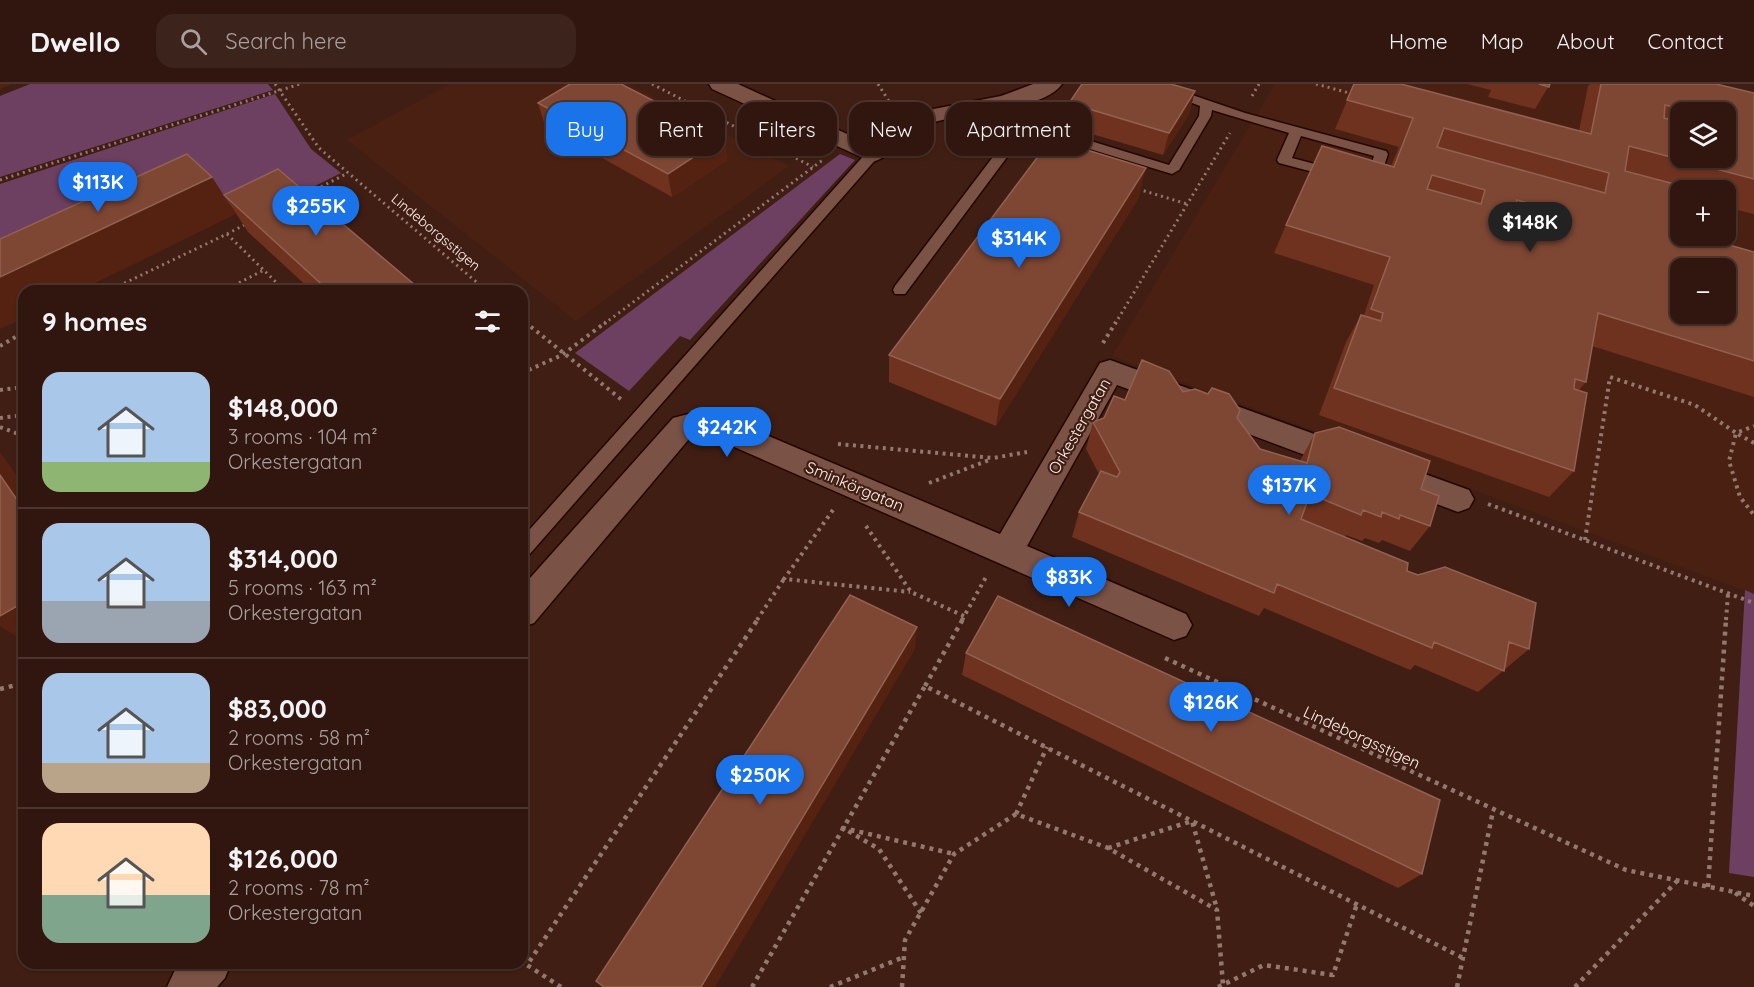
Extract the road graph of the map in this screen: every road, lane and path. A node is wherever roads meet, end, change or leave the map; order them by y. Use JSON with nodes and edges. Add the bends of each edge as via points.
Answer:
{"nodes":[{"id":1,"x":275,"y":84,"type":"edge"},
{"id":2,"x":300,"y":84,"type":"edge"},
{"id":3,"x":652,"y":84,"type":"edge"},
{"id":4,"x":720,"y":84,"type":"edge"},
{"id":5,"x":878,"y":84,"type":"edge"},
{"id":6,"x":1051,"y":84,"type":"edge"},
{"id":7,"x":1148,"y":84,"type":"edge"},
{"id":8,"x":1259,"y":84,"type":"edge"},
{"id":9,"x":1316,"y":84,"type":"edge"},
{"id":10,"x":280,"y":90,"type":"junction"},
{"id":11,"x":1362,"y":96,"type":"edge"},
{"id":12,"x":890,"y":102,"type":"edge"},
{"id":13,"x":1021,"y":102,"type":"edge"},
{"id":14,"x":1206,"y":105,"type":"junction"},
{"id":15,"x":1240,"y":116,"type":"junction"},
{"id":16,"x":1297,"y":131,"type":"junction"},
{"id":17,"x":1092,"y":142,"type":"edge"},
{"id":18,"x":844,"y":143,"type":"junction"},
{"id":19,"x":849,"y":145,"type":"edge"},
{"id":20,"x":871,"y":156,"type":"edge"},
{"id":21,"x":1000,"y":156,"type":"edge"},
{"id":22,"x":813,"y":167,"type":"junction"},
{"id":23,"x":348,"y":173,"type":"junction"},
{"id":24,"x":0,"y":180,"type":"edge"},
{"id":25,"x":1132,"y":188,"type":"edge"},
{"id":26,"x":298,"y":198,"type":"edge"},
{"id":27,"x":1187,"y":204,"type":"junction"},
{"id":28,"x":1182,"y":212,"type":"dead end"},
{"id":29,"x":257,"y":219,"type":"edge"},
{"id":30,"x":227,"y":234,"type":"junction"},
{"id":31,"x":264,"y":270,"type":"junction"},
{"id":32,"x":120,"y":285,"type":"edge"},
{"id":33,"x":235,"y":285,"type":"edge"},
{"id":34,"x":279,"y":285,"type":"edge"},
{"id":35,"x":480,"y":285,"type":"edge"},
{"id":36,"x":900,"y":290,"type":"dead end"},
{"id":37,"x":528,"y":325,"type":"edge"},
{"id":38,"x":18,"y":336,"type":"edge"},
{"id":39,"x":0,"y":346,"type":"edge"},
{"id":40,"x":562,"y":355,"type":"junction"},
{"id":41,"x":528,"y":370,"type":"edge"},
{"id":42,"x":18,"y":388,"type":"edge"},
{"id":43,"x":0,"y":390,"type":"edge"},
{"id":44,"x":18,"y":416,"type":"edge"},
{"id":45,"x":0,"y":418,"type":"edge"},
{"id":46,"x":1754,"y":426,"type":"edge"},
{"id":47,"x":0,"y":427,"type":"edge"},
{"id":48,"x":1736,"y":433,"type":"junction"},
{"id":49,"x":18,"y":434,"type":"edge"},
{"id":50,"x":829,"y":443,"type":"dead end"},
{"id":51,"x":1754,"y":443,"type":"edge"},
{"id":52,"x":1028,"y":452,"type":"dead end"},
{"id":53,"x":1458,"y":498,"type":"dead end"},
{"id":54,"x":837,"y":504,"type":"dead end"},
{"id":55,"x":1754,"y":515,"type":"edge"},
{"id":56,"x":863,"y":521,"type":"dead end"},
{"id":57,"x":1585,"y":540,"type":"dead end"},
{"id":58,"x":528,"y":544,"type":"edge"},
{"id":59,"x":991,"y":564,"type":"junction"},
{"id":60,"x":784,"y":579,"type":"junction"},
{"id":61,"x":911,"y":592,"type":"junction"},
{"id":62,"x":1728,"y":594,"type":"dead end"},
{"id":63,"x":528,"y":605,"type":"edge"},
{"id":64,"x":964,"y":616,"type":"junction"},
{"id":65,"x":1174,"y":626,"type":"dead end"},
{"id":66,"x":1159,"y":655,"type":"dead end"},
{"id":67,"x":18,"y":684,"type":"edge"},
{"id":68,"x":925,"y":686,"type":"junction"},
{"id":69,"x":0,"y":688,"type":"edge"},
{"id":70,"x":1047,"y":747,"type":"junction"},
{"id":71,"x":1493,"y":811,"type":"junction"},
{"id":72,"x":1016,"y":814,"type":"junction"},
{"id":73,"x":1192,"y":821,"type":"junction"},
{"id":74,"x":843,"y":828,"type":"junction"},
{"id":75,"x":1108,"y":849,"type":"junction"},
{"id":76,"x":954,"y":854,"type":"junction"},
{"id":77,"x":1677,"y":881,"type":"junction"},
{"id":78,"x":1708,"y":887,"type":"junction"},
{"id":79,"x":1734,"y":892,"type":"junction"},
{"id":80,"x":1754,"y":896,"type":"edge"},
{"id":81,"x":1357,"y":904,"type":"junction"},
{"id":82,"x":1754,"y":906,"type":"edge"},
{"id":83,"x":1217,"y":910,"type":"junction"},
{"id":84,"x":921,"y":913,"type":"junction"},
{"id":85,"x":904,"y":957,"type":"junction"},
{"id":86,"x":1463,"y":958,"type":"junction"},
{"id":87,"x":528,"y":963,"type":"edge"},
{"id":88,"x":528,"y":966,"type":"edge"},
{"id":89,"x":205,"y":969,"type":"edge"},
{"id":90,"x":1220,"y":986,"type":"edge"},
{"id":91,"x":189,"y":987,"type":"edge"},
{"id":92,"x":561,"y":987,"type":"edge"},
{"id":93,"x":752,"y":987,"type":"edge"},
{"id":94,"x":830,"y":987,"type":"edge"},
{"id":95,"x":902,"y":987,"type":"edge"},
{"id":96,"x":1457,"y":987,"type":"edge"},
{"id":97,"x":1575,"y":987,"type":"edge"}],
"edges":[{"from":1,"to":10,"type":"path","name":"Lindeborgsstigen"},
{"from":2,"to":10,"type":"path"},
{"from":3,"to":22,"type":"path"},
{"from":4,"to":18,"type":"street"},
{"from":5,"to":12,"type":"path"},
{"from":6,"to":13,"type":"street"},
{"from":7,"to":14,"type":"lane"},
{"from":8,"to":15,"type":"path"},
{"from":9,"to":11,"type":"path"},
{"from":10,"to":23,"type":"path","name":"Lindeborgsstigen","via":[[319,148]]},
{"from":10,"to":24,"type":"path"},
{"from":14,"to":15,"type":"lane"},
{"from":14,"to":17,"type":"lane","via":[[1205,116],[1172,170]]},
{"from":15,"to":16,"type":"lane"},
{"from":15,"to":27,"type":"path"},
{"from":16,"to":16,"type":"lane","via":[[1284,160],[1371,184],[1381,154]]},
{"from":18,"to":19,"type":"street"},
{"from":18,"to":22,"type":"path"},
{"from":20,"to":58,"type":"lane"},
{"from":21,"to":36,"type":"lane"},
{"from":22,"to":40,"type":"path"},
{"from":23,"to":26,"type":"path"},
{"from":23,"to":35,"type":"path","name":"Lindeborgsstigen"},
{"from":25,"to":27,"type":"path"},
{"from":27,"to":28,"type":"path"},
{"from":29,"to":30,"type":"path"},
{"from":30,"to":31,"type":"path"},
{"from":30,"to":32,"type":"path"},
{"from":31,"to":33,"type":"path"},
{"from":31,"to":34,"type":"path"},
{"from":37,"to":40,"type":"path"},
{"from":38,"to":39,"type":"path"},
{"from":40,"to":41,"type":"path"},
{"from":42,"to":43,"type":"path"},
{"from":44,"to":45,"type":"path"},
{"from":46,"to":48,"type":"path"},
{"from":47,"to":49,"type":"path"},
{"from":48,"to":51,"type":"path"},
{"from":48,"to":55,"type":"path","via":[[1729,460],[1740,497]]},
{"from":48,"to":57,"type":"path","via":[[1695,405],[1610,377]]},
{"from":50,"to":52,"type":"path","via":[[993,458]]},
{"from":53,"to":59,"type":"street","name":"Orkestergatan","via":[[1110,371]]},
{"from":54,"to":60,"type":"path"},
{"from":56,"to":61,"type":"path"},
{"from":59,"to":63,"type":"street","name":"Sminkörgatan","via":[[727,431],[693,423],[678,431]]},
{"from":59,"to":64,"type":"path"},
{"from":59,"to":65,"type":"street","name":"Sminkörgatan"},
{"from":60,"to":61,"type":"path"},
{"from":60,"to":87,"type":"path"},
{"from":61,"to":64,"type":"path"},
{"from":62,"to":78,"type":"path"},
{"from":64,"to":68,"type":"path"},
{"from":66,"to":71,"type":"path","name":"Lindeborgsstigen"},
{"from":67,"to":69,"type":"path"},
{"from":68,"to":70,"type":"path"},
{"from":68,"to":74,"type":"path"},
{"from":70,"to":72,"type":"path"},
{"from":70,"to":73,"type":"path"},
{"from":71,"to":77,"type":"path","name":"Lindeborgsstigen","via":[[1626,870]]},
{"from":71,"to":86,"type":"path"},
{"from":72,"to":75,"type":"path"},
{"from":72,"to":76,"type":"path"},
{"from":73,"to":75,"type":"path"},
{"from":73,"to":81,"type":"path"},
{"from":73,"to":83,"type":"path"},
{"from":74,"to":76,"type":"path"},
{"from":74,"to":84,"type":"path","via":[[879,849]]},
{"from":74,"to":93,"type":"path"},
{"from":75,"to":83,"type":"path"},
{"from":76,"to":84,"type":"path"},
{"from":77,"to":78,"type":"path","name":"Lindeborgsstigen"},
{"from":77,"to":97,"type":"path"},
{"from":78,"to":79,"type":"path","name":"Lindeborgsstigen"},
{"from":79,"to":80,"type":"path","name":"Lindeborgsstigen"},
{"from":79,"to":82,"type":"path"},
{"from":81,"to":86,"type":"path"},
{"from":81,"to":90,"type":"path","via":[[1333,975],[1264,965]]},
{"from":83,"to":90,"type":"path"},
{"from":84,"to":85,"type":"path","via":[[905,940]]},
{"from":85,"to":94,"type":"path"},
{"from":85,"to":95,"type":"path"},
{"from":86,"to":96,"type":"path"},
{"from":88,"to":92,"type":"path"},
{"from":89,"to":91,"type":"street"}]}
